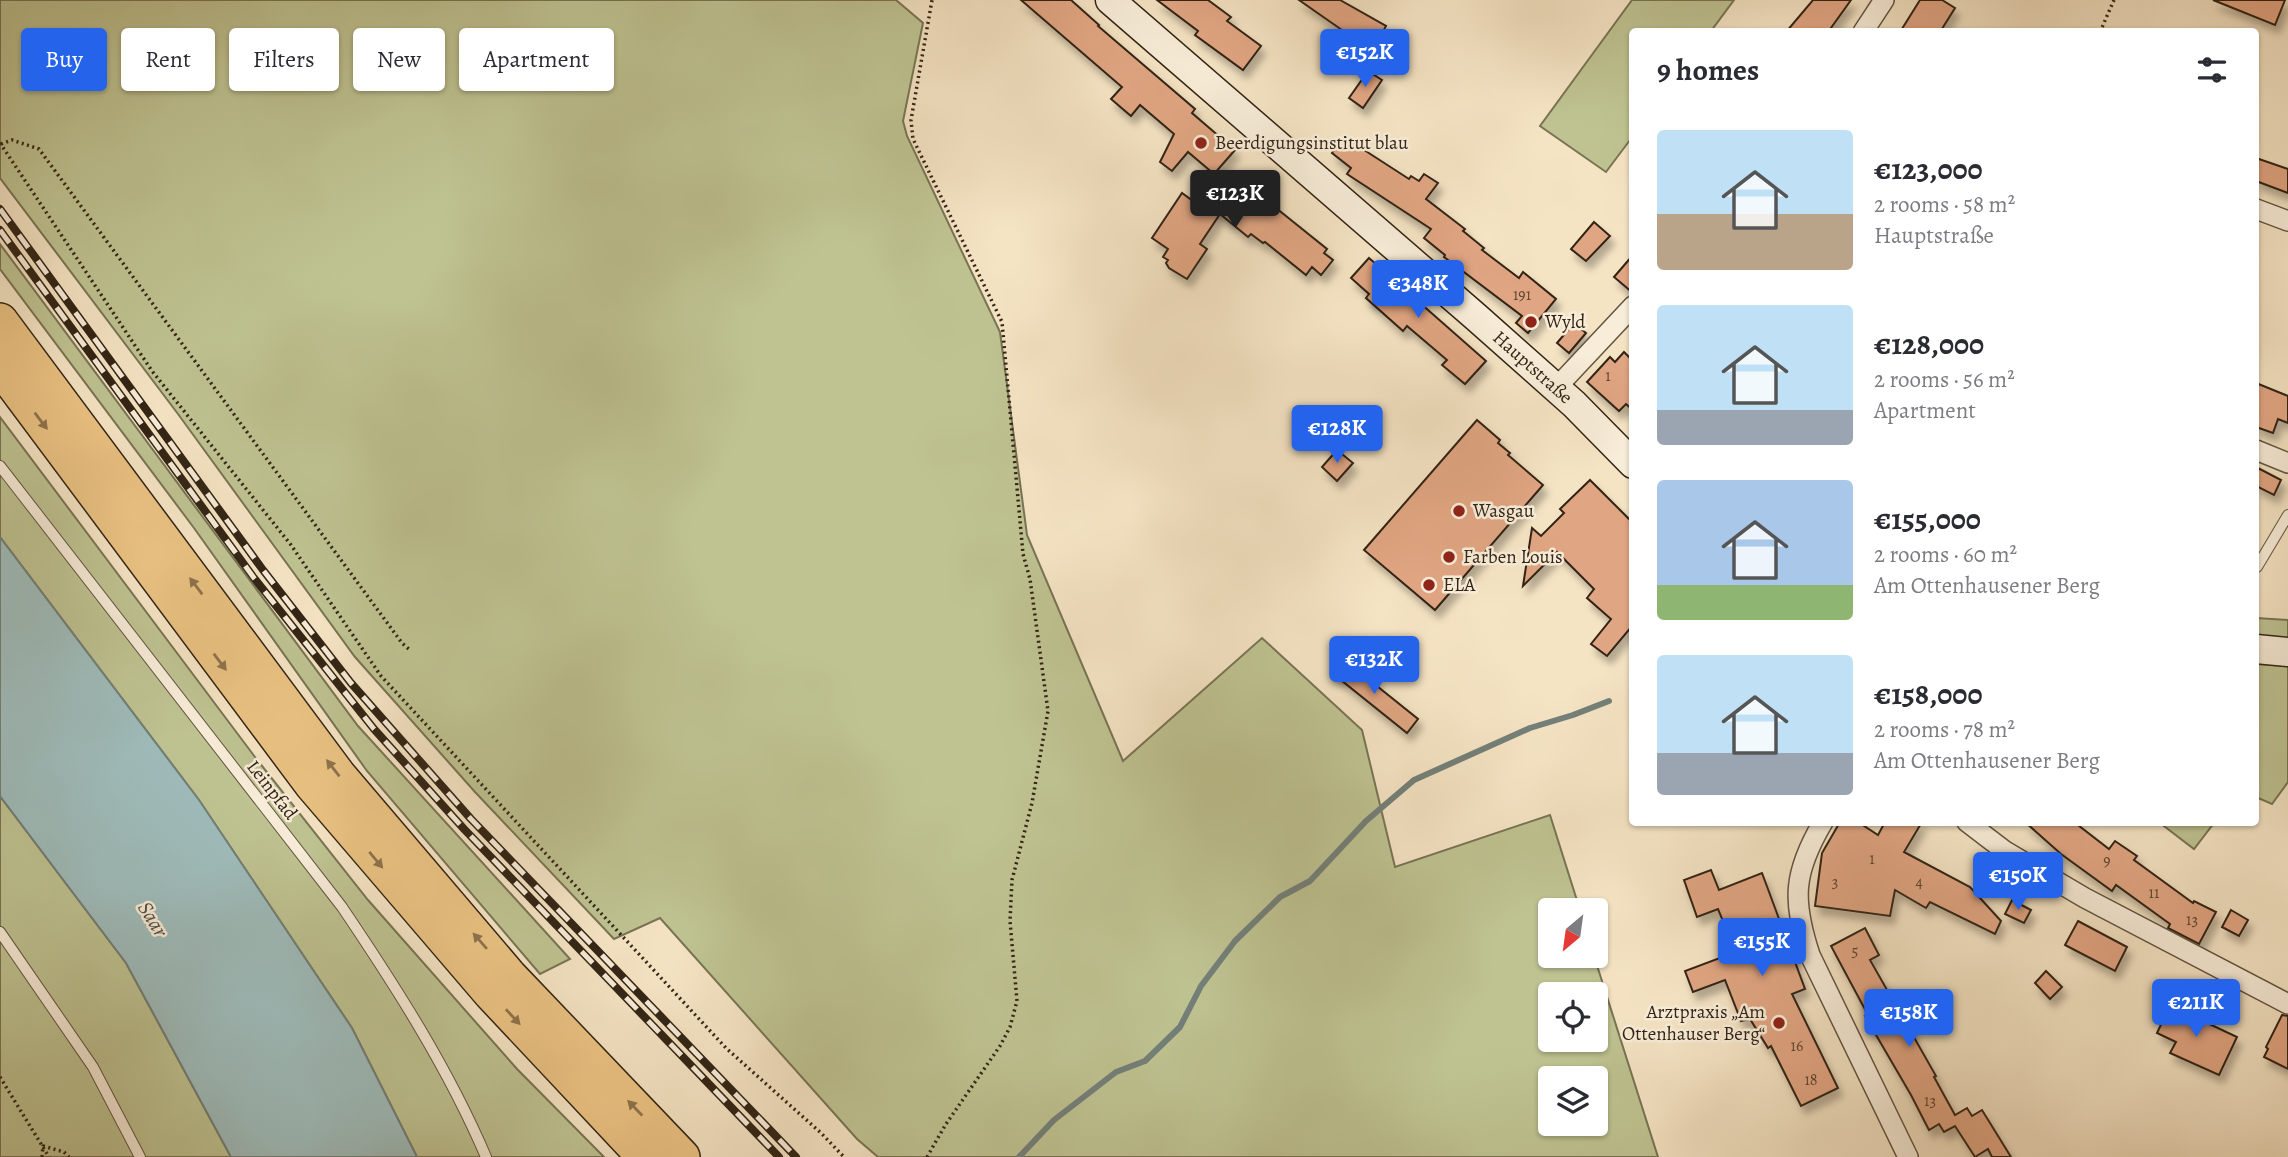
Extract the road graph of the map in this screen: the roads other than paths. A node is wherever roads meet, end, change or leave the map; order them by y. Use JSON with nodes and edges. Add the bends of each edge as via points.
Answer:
{"nodes":[{"id":1,"x":1110,"y":0,"type":"edge"},
{"id":2,"x":1884,"y":0,"type":"edge"},
{"id":3,"x":1866,"y":28,"type":"edge"},
{"id":4,"x":2259,"y":210,"type":"edge"},
{"id":5,"x":2288,"y":221,"type":"edge"},
{"id":6,"x":1629,"y":310,"type":"edge"},
{"id":7,"x":0,"y":321,"type":"edge"},
{"id":8,"x":0,"y":366,"type":"edge"},
{"id":9,"x":1556,"y":388,"type":"junction"},
{"id":10,"x":2259,"y":451,"type":"edge"},
{"id":11,"x":1629,"y":460,"type":"edge"},
{"id":12,"x":2288,"y":463,"type":"edge"},
{"id":13,"x":0,"y":466,"type":"edge"},
{"id":14,"x":2288,"y":514,"type":"edge"},
{"id":15,"x":2259,"y":564,"type":"edge"},
{"id":16,"x":2259,"y":649,"type":"edge"},
{"id":17,"x":2288,"y":652,"type":"edge"},
{"id":18,"x":1821,"y":826,"type":"edge"},
{"id":19,"x":1972,"y":826,"type":"edge"},
{"id":20,"x":0,"y":932,"type":"edge"},
{"id":21,"x":2288,"y":1004,"type":"edge"},
{"id":22,"x":608,"y":1120,"type":"junction"},
{"id":23,"x":140,"y":1157,"type":"edge"},
{"id":24,"x":486,"y":1157,"type":"edge"},
{"id":25,"x":638,"y":1157,"type":"edge"},
{"id":26,"x":645,"y":1157,"type":"edge"},
{"id":27,"x":682,"y":1157,"type":"edge"},
{"id":28,"x":1908,"y":1157,"type":"edge"}],
"edges":[{"from":1,"to":9,"type":"main road","name":"Hauptstraße"},
{"from":2,"to":3,"type":"street"},
{"from":4,"to":5,"type":"street"},
{"from":6,"to":9,"type":"street"},
{"from":27,"to":7,"type":"highway","one_way":true,"via":[[510,977],[338,775]]},
{"from":8,"to":22,"type":"highway","one_way":true,"via":[[312,784],[491,993]]},
{"from":9,"to":11,"type":"main road","name":"Hauptstraße"},
{"from":10,"to":12,"type":"street"},
{"from":13,"to":24,"type":"lane","name":"Leinpfad","via":[[342,907],[431,1048]]},
{"from":14,"to":15,"type":"lane"},
{"from":16,"to":17,"type":"main road"},
{"from":18,"to":28,"type":"street","via":[[1802,867],[1799,922],[1810,955]]},
{"from":19,"to":21,"type":"street","via":[[2004,851],[2085,898]]},
{"from":20,"to":23,"type":"lane","via":[[93,1067]]},
{"from":22,"to":25,"type":"highway"},
{"from":22,"to":26,"type":"highway"}]}
